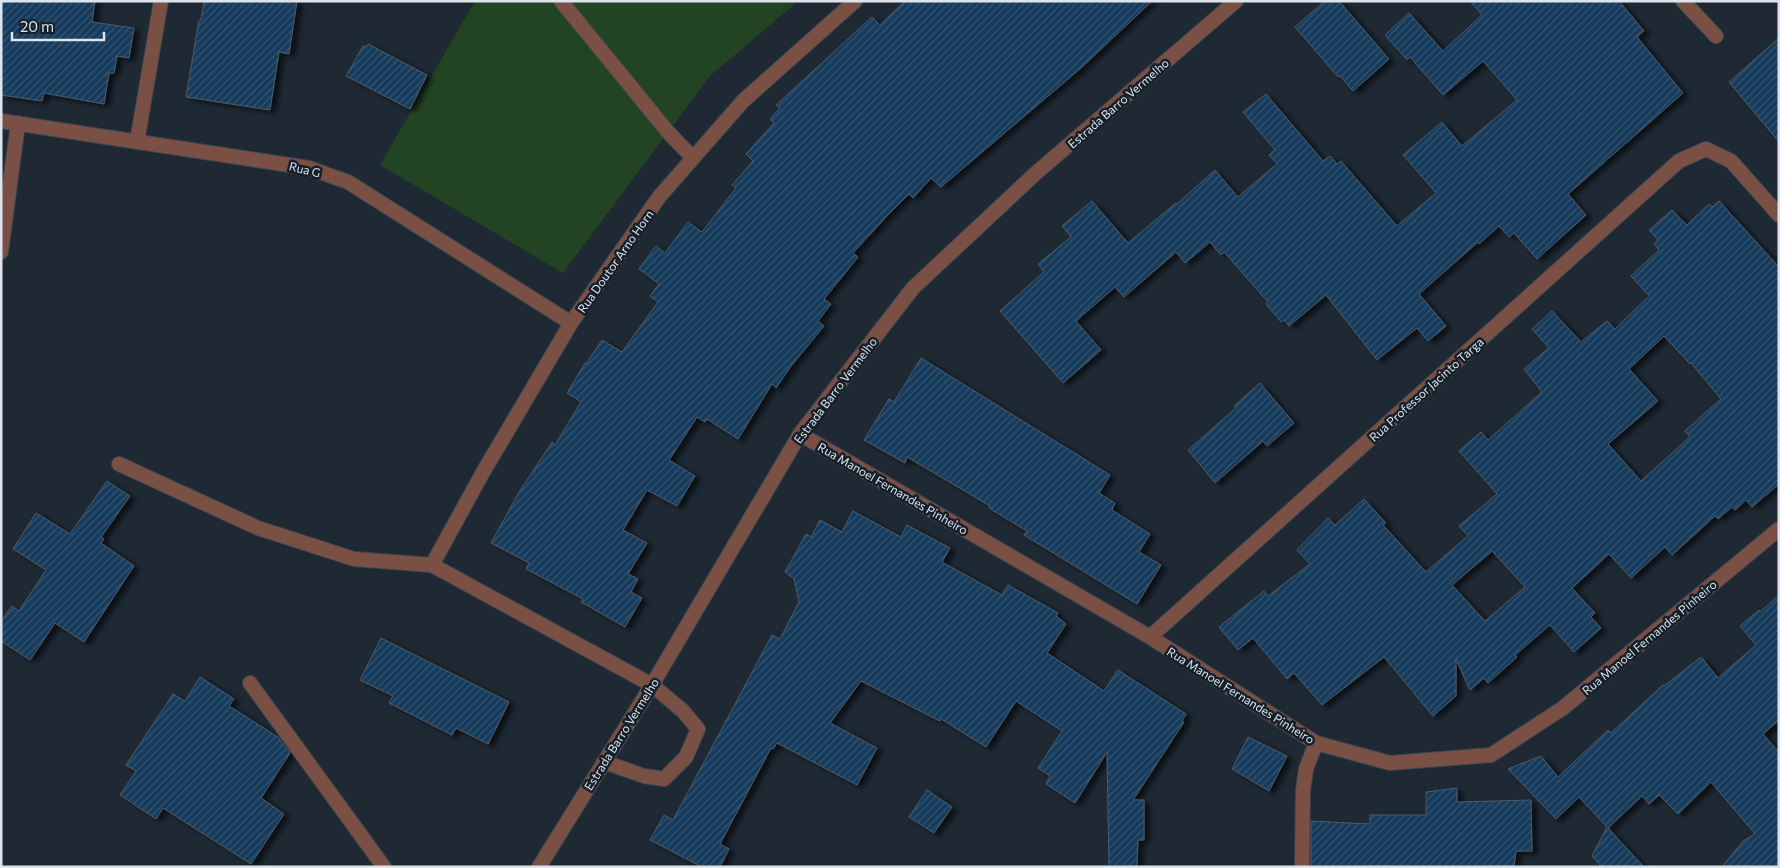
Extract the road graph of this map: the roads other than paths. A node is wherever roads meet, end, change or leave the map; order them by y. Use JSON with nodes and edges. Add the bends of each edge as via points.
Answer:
{"nodes":[{"id":1,"x":161,"y":1,"type":"edge"},
{"id":2,"x":561,"y":1,"type":"edge"},
{"id":3,"x":855,"y":1,"type":"edge"},
{"id":4,"x":1236,"y":1,"type":"edge"},
{"id":5,"x":1683,"y":1,"type":"edge"},
{"id":6,"x":1716,"y":36,"type":"dead end"},
{"id":7,"x":1,"y":121,"type":"edge"},
{"id":8,"x":18,"y":124,"type":"junction"},
{"id":9,"x":137,"y":142,"type":"junction"},
{"id":10,"x":693,"y":158,"type":"junction"},
{"id":11,"x":1779,"y":215,"type":"edge"},
{"id":12,"x":1,"y":252,"type":"edge"},
{"id":13,"x":571,"y":323,"type":"junction"},
{"id":14,"x":800,"y":434,"type":"junction"},
{"id":15,"x":119,"y":464,"type":"dead end"},
{"id":16,"x":1779,"y":529,"type":"edge"},
{"id":17,"x":432,"y":565,"type":"junction"},
{"id":18,"x":1150,"y":637,"type":"junction"},
{"id":19,"x":250,"y":683,"type":"dead end"},
{"id":20,"x":652,"y":684,"type":"junction"},
{"id":21,"x":1316,"y":743,"type":"junction"},
{"id":22,"x":604,"y":762,"type":"junction"},
{"id":23,"x":384,"y":867,"type":"edge"},
{"id":24,"x":539,"y":867,"type":"edge"},
{"id":25,"x":1302,"y":867,"type":"edge"}],
"edges":[{"from":1,"to":9,"type":"street"},
{"from":2,"to":10,"type":"street"},
{"from":3,"to":10,"type":"street","name":"Rua Doutor Arno Horn","via":[[743,101]]},
{"from":4,"to":14,"type":"street","name":"Estrada Barro Vermelho","via":[[1036,174],[913,288]]},
{"from":5,"to":6,"type":"street"},
{"from":7,"to":8,"type":"street","name":"Rua G"},
{"from":8,"to":9,"type":"street","name":"Rua G"},
{"from":8,"to":12,"type":"street"},
{"from":9,"to":13,"type":"street","name":"Rua G","via":[[309,168],[348,182]]},
{"from":10,"to":13,"type":"street","name":"Rua Doutor Arno Horn","via":[[659,197]]},
{"from":11,"to":18,"type":"street","name":"Rua Professor Jacinto Targa","via":[[1731,161],[1706,148],[1679,161]]},
{"from":13,"to":17,"type":"street","name":"Rua Doutor Arno Horn"},
{"from":14,"to":18,"type":"street","name":"Rua Manoel Fernandes Pinheiro"},
{"from":14,"to":20,"type":"street","name":"Estrada Barro Vermelho"},
{"from":15,"to":17,"type":"street","via":[[267,531],[354,559]]},
{"from":16,"to":21,"type":"street","name":"Rua Manoel Fernandes Pinheiro","via":[[1562,708],[1491,755],[1390,764]]},
{"from":17,"to":20,"type":"street"},
{"from":18,"to":21,"type":"street","name":"Rua Manoel Fernandes Pinheiro"},
{"from":19,"to":23,"type":"street"},
{"from":20,"to":22,"type":"street","name":"Estrada Barro Vermelho"},
{"from":20,"to":22,"type":"street","via":[[698,729],[686,757],[664,779],[644,776]]},
{"from":21,"to":25,"type":"street","via":[[1306,769],[1303,790]]},
{"from":22,"to":24,"type":"street","name":"Estrada Barro Vermelho"}]}
